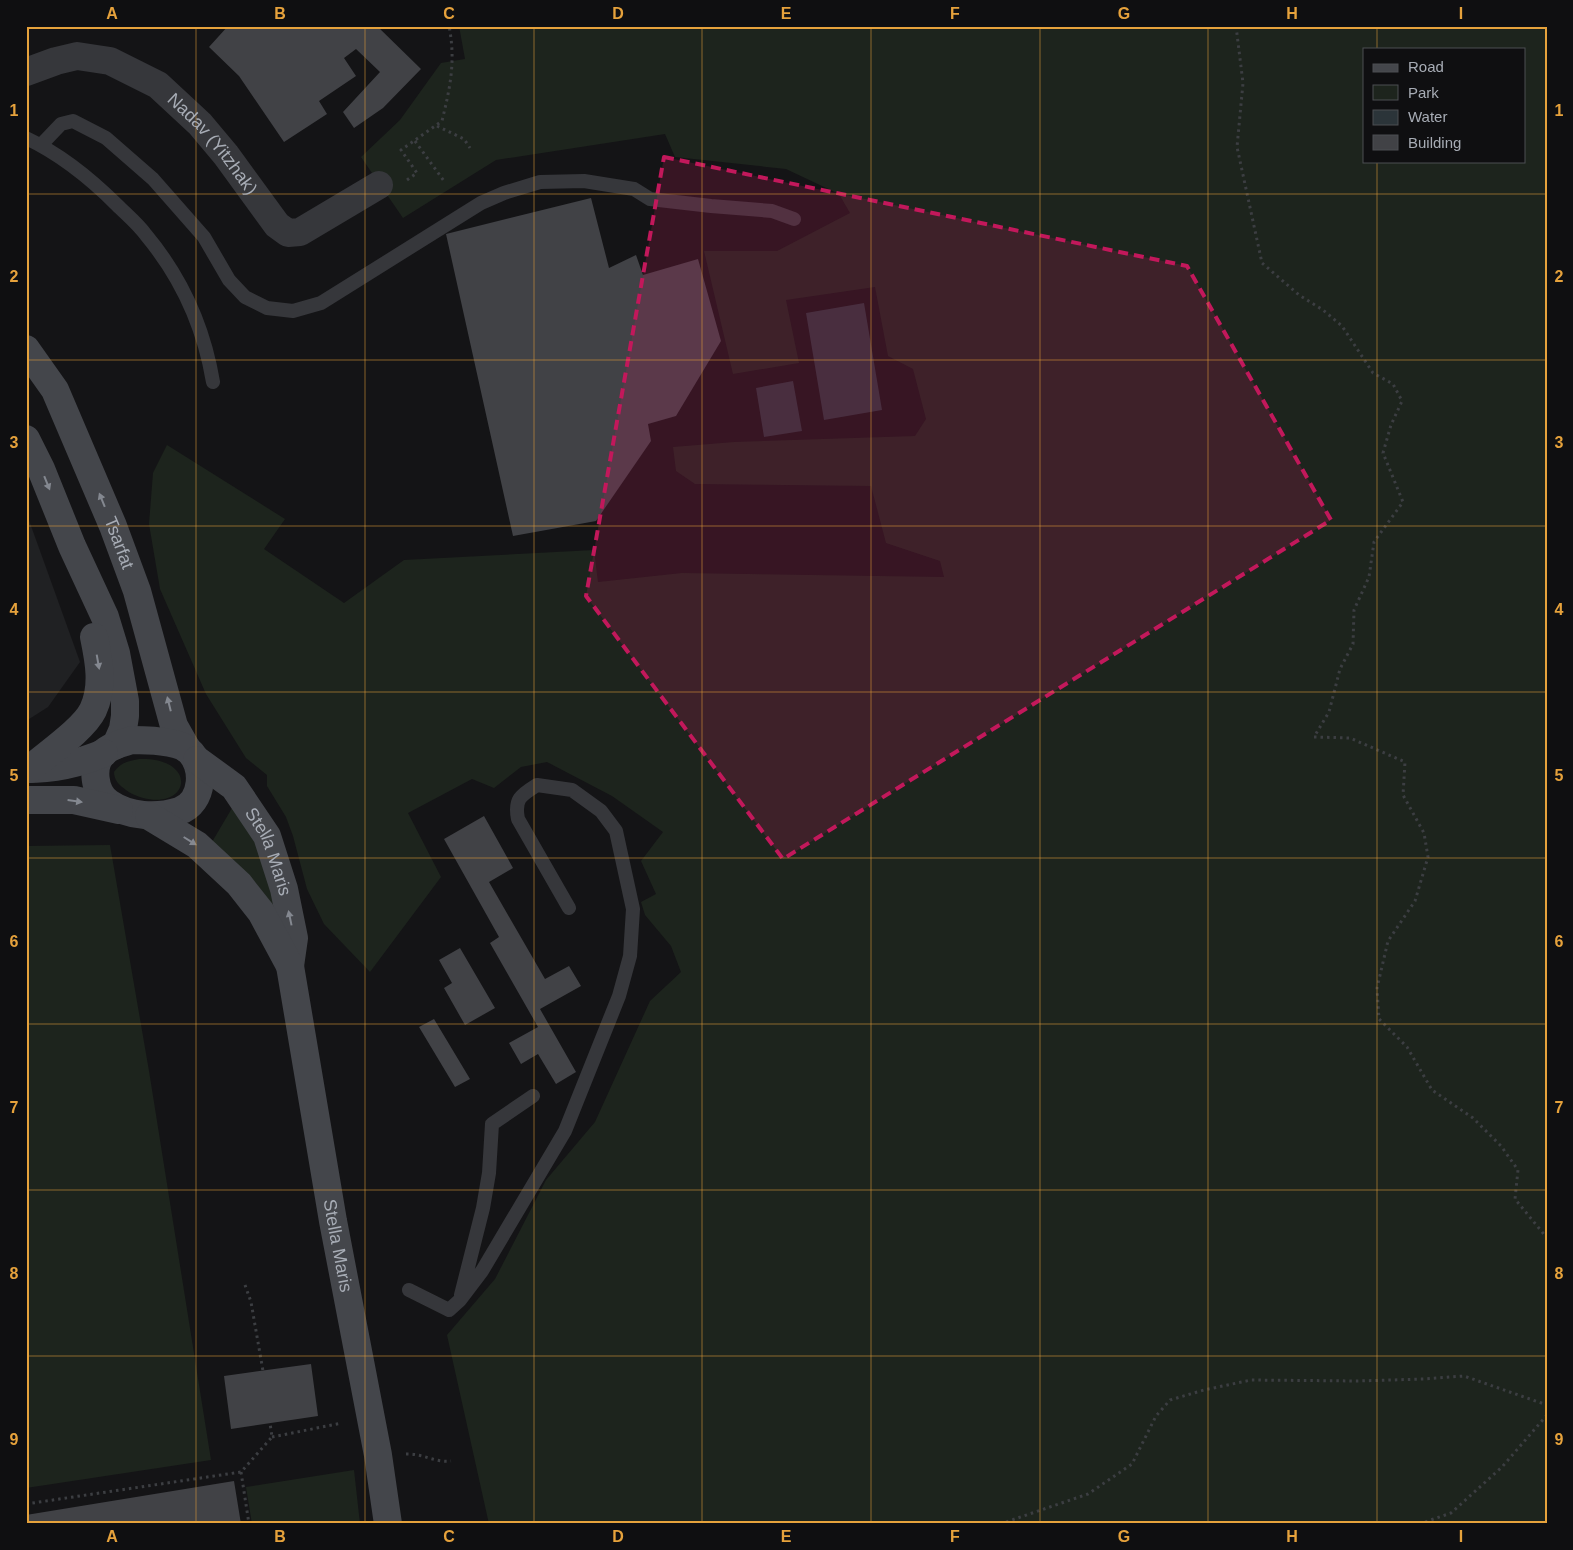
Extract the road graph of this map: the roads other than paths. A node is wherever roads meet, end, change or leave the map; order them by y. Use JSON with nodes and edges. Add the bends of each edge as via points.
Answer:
{"nodes":[{"id":1,"x":26,"y":72,"type":"edge"},
{"id":2,"x":26,"y":138,"type":"edge"},
{"id":3,"x":41,"y":145,"type":"junction"},
{"id":4,"x":379,"y":185,"type":"dead end"},
{"id":5,"x":794,"y":219,"type":"dead end"},
{"id":6,"x":26,"y":349,"type":"edge"},
{"id":7,"x":213,"y":382,"type":"dead end"},
{"id":8,"x":26,"y":439,"type":"edge"},
{"id":9,"x":72,"y":546,"type":"junction"},
{"id":10,"x":110,"y":749,"type":"junction"},
{"id":11,"x":192,"y":754,"type":"junction"},
{"id":12,"x":28,"y":769,"type":"edge"},
{"id":13,"x":26,"y":800,"type":"edge"},
{"id":14,"x":139,"y":814,"type":"junction"},
{"id":15,"x":569,"y":908,"type":"dead end"},
{"id":16,"x":290,"y":966,"type":"junction"},
{"id":17,"x":534,"y":1096,"type":"dead end"},
{"id":18,"x":409,"y":1290,"type":"dead end"},
{"id":19,"x":460,"y":1300,"type":"junction"},
{"id":20,"x":388,"y":1524,"type":"edge"}],
"edges":[{"from":1,"to":4,"type":"street","name":"Nadav (Yitzhak)","via":[[77,56],[110,61],[158,85],[200,124],[277,225],[288,233],[300,232]]},
{"from":2,"to":3,"type":"lane"},
{"from":3,"to":5,"type":"lane","via":[[61,124],[73,121],[106,138],[153,179],[204,237],[229,280],[245,297],[267,308],[293,311],[321,303],[351,286],[481,203],[540,182],[584,181],[634,189],[650,199],[772,210]]},
{"from":3,"to":7,"type":"lane","via":[[65,160],[103,192],[146,234],[166,261],[203,335]]},
{"from":11,"to":6,"type":"street","name":"Tsarfat","one_way":true,"via":[[174,726],[137,591],[113,526],[55,390]]},
{"from":8,"to":9,"type":"street","one_way":true},
{"from":9,"to":10,"type":"street","via":[[105,617],[116,653],[126,716],[123,729]]},
{"from":9,"to":12,"type":"street","one_way":true,"via":[[79,589],[94,639],[100,672],[99,691],[92,711],[78,728]]},
{"from":10,"to":11,"type":"street","via":[[132,740],[145,740],[166,742]]},
{"from":10,"to":12,"type":"street","via":[[84,762]]},
{"from":10,"to":14,"type":"street","via":[[98,763],[95,777],[99,793],[109,803]]},
{"from":11,"to":14,"type":"street","via":[[201,771],[199,787],[192,802],[182,810],[166,814]]},
{"from":16,"to":11,"type":"street","name":"Stella Maris","one_way":true,"via":[[294,938],[284,889],[267,836],[234,787]]},
{"from":13,"to":14,"type":"street","one_way":true,"via":[[74,800]]},
{"from":14,"to":16,"type":"street","name":"Stella Maris","one_way":true,"via":[[197,845],[239,884],[261,912]]},
{"from":15,"to":19,"type":"lane","via":[[518,819],[515,808],[521,796],[537,785],[572,790],[601,811],[616,831],[633,909],[630,956],[619,996],[565,1131],[482,1271]]},
{"from":16,"to":20,"type":"street","name":"Stella Maris"},
{"from":17,"to":19,"type":"lane","via":[[492,1124],[489,1173]]},
{"from":18,"to":19,"type":"lane","via":[[449,1310]]}]}
